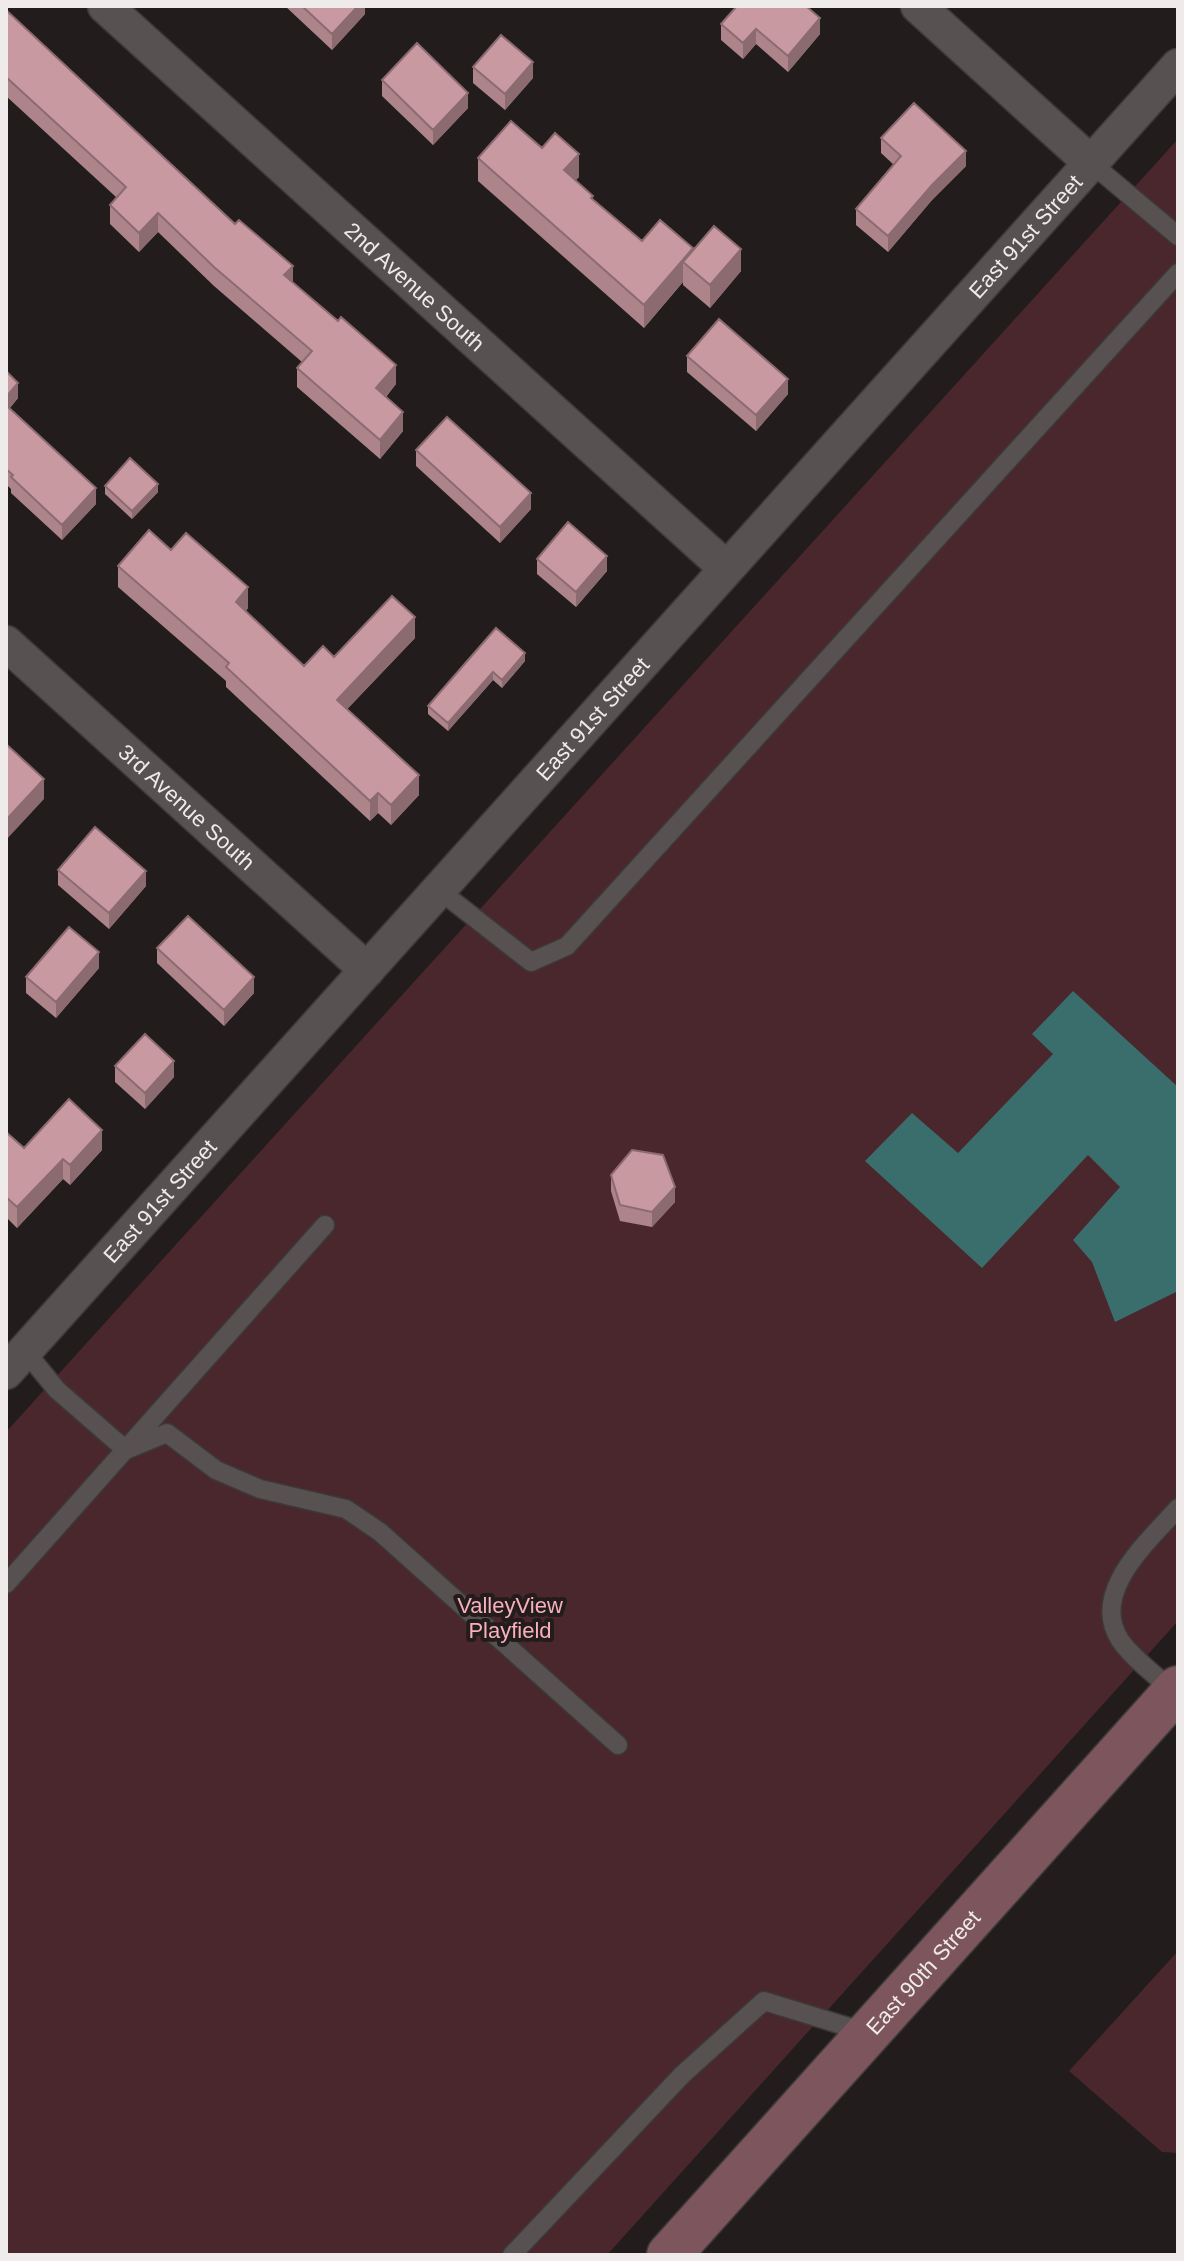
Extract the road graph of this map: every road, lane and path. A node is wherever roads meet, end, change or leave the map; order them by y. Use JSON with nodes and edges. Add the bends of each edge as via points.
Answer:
{"nodes":[{"id":1,"x":105,"y":6,"type":"edge"},
{"id":2,"x":918,"y":6,"type":"edge"},
{"id":3,"x":1178,"y":66,"type":"edge"},
{"id":4,"x":1091,"y":163,"type":"junction"},
{"id":5,"x":1178,"y":236,"type":"edge"},
{"id":6,"x":1178,"y":273,"type":"edge"},
{"id":7,"x":726,"y":568,"type":"junction"},
{"id":8,"x":6,"y":643,"type":"edge"},
{"id":9,"x":439,"y":890,"type":"junction"},
{"id":10,"x":367,"y":970,"type":"junction"},
{"id":11,"x":325,"y":1225,"type":"dead end"},
{"id":12,"x":15,"y":1361,"type":"edge"},
{"id":13,"x":126,"y":1450,"type":"junction"},
{"id":14,"x":1178,"y":1508,"type":"edge"},
{"id":15,"x":6,"y":1584,"type":"edge"},
{"id":16,"x":1177,"y":1692,"type":"edge"},
{"id":17,"x":618,"y":1745,"type":"dead end"},
{"id":18,"x":868,"y":2033,"type":"junction"},
{"id":19,"x":512,"y":2255,"type":"edge"},
{"id":20,"x":669,"y":2255,"type":"edge"}],
"edges":[{"from":1,"to":7,"type":"street","name":"2nd Avenue South"},
{"from":2,"to":4,"type":"street"},
{"from":3,"to":4,"type":"street","name":"East 91st Street"},
{"from":4,"to":5,"type":"lane"},
{"from":4,"to":7,"type":"street","name":"East 91st Street"},
{"from":6,"to":9,"type":"lane","via":[[567,946],[531,962]]},
{"from":7,"to":9,"type":"street","name":"East 91st Street"},
{"from":8,"to":10,"type":"street","name":"3rd Avenue South"},
{"from":9,"to":10,"type":"street","name":"East 91st Street"},
{"from":10,"to":12,"type":"street","name":"East 91st Street"},
{"from":11,"to":13,"type":"lane"},
{"from":12,"to":13,"type":"lane"},
{"from":13,"to":15,"type":"lane"},
{"from":13,"to":17,"type":"lane","via":[[167,1433],[216,1470],[260,1489],[346,1509],[380,1532]]},
{"from":14,"to":16,"type":"lane","via":[[1120,1579],[1111,1621],[1121,1642]]},
{"from":16,"to":18,"type":"street","name":"East 90th Street"},
{"from":18,"to":19,"type":"lane","via":[[764,2001],[682,2075]]},
{"from":18,"to":20,"type":"street","name":"East 90th Street"}]}
